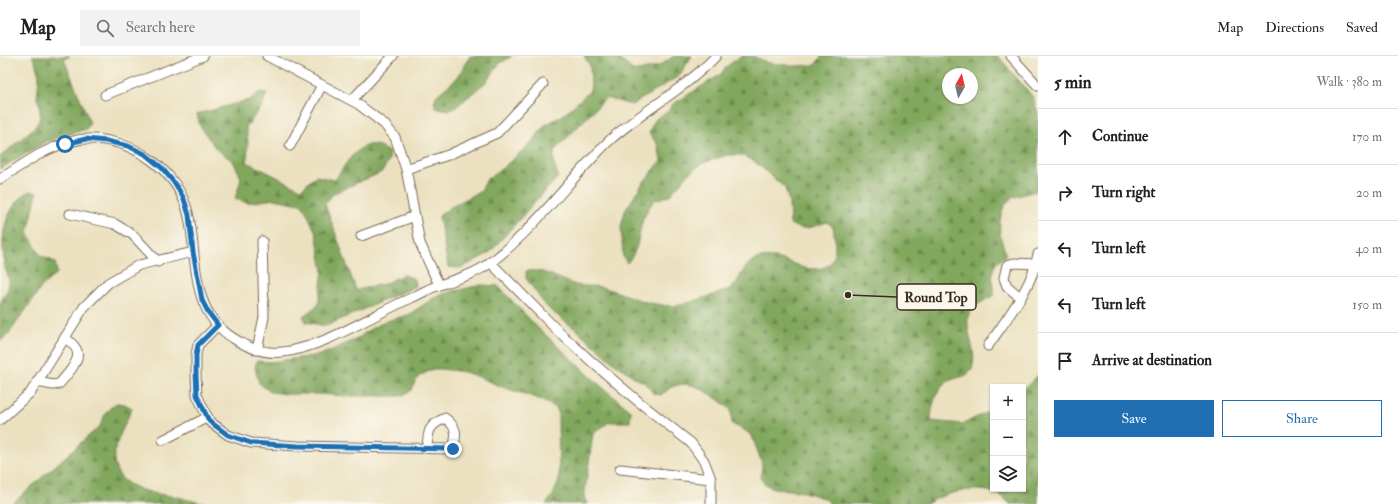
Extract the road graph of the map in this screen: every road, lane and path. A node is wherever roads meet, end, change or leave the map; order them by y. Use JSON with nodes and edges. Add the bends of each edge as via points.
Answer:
{"nodes":[{"id":1,"x":203,"y":56,"type":"edge"},
{"id":2,"x":267,"y":56,"type":"edge"},
{"id":3,"x":393,"y":56,"type":"edge"},
{"id":4,"x":716,"y":56,"type":"edge"},
{"id":5,"x":1011,"y":56,"type":"edge"},
{"id":6,"x":543,"y":84,"type":"dead end"},
{"id":7,"x":322,"y":85,"type":"junction"},
{"id":8,"x":1038,"y":86,"type":"edge"},
{"id":9,"x":105,"y":95,"type":"dead end"},
{"id":10,"x":352,"y":100,"type":"junction"},
{"id":11,"x":290,"y":146,"type":"dead end"},
{"id":12,"x":406,"y":169,"type":"junction"},
{"id":13,"x":0,"y":179,"type":"edge"},
{"id":14,"x":70,"y":214,"type":"dead end"},
{"id":15,"x":415,"y":216,"type":"junction"},
{"id":16,"x":362,"y":236,"type":"dead end"},
{"id":17,"x":262,"y":241,"type":"dead end"},
{"id":18,"x":193,"y":252,"type":"junction"},
{"id":19,"x":1038,"y":254,"type":"edge"},
{"id":20,"x":158,"y":262,"type":"junction"},
{"id":21,"x":490,"y":262,"type":"junction"},
{"id":22,"x":1036,"y":264,"type":"junction"},
{"id":23,"x":439,"y":285,"type":"junction"},
{"id":24,"x":1021,"y":298,"type":"junction"},
{"id":25,"x":218,"y":325,"type":"junction"},
{"id":26,"x":65,"y":337,"type":"junction"},
{"id":27,"x":988,"y":346,"type":"dead end"},
{"id":28,"x":257,"y":350,"type":"junction"},
{"id":29,"x":37,"y":382,"type":"junction"},
{"id":30,"x":208,"y":417,"type":"junction"},
{"id":31,"x":0,"y":420,"type":"edge"},
{"id":32,"x":163,"y":440,"type":"dead end"},
{"id":33,"x":427,"y":448,"type":"dead end"},
{"id":34,"x":620,"y":469,"type":"dead end"},
{"id":35,"x":711,"y":479,"type":"junction"},
{"id":36,"x":712,"y":504,"type":"edge"}],
"edges":[{"from":1,"to":9,"type":"street"},
{"from":2,"to":7,"type":"street"},
{"from":3,"to":10,"type":"street"},
{"from":4,"to":21,"type":"street","via":[[704,69],[609,141],[528,230]]},
{"from":5,"to":8,"type":"street"},
{"from":6,"to":12,"type":"street","via":[[497,133],[448,155]]},
{"from":7,"to":10,"type":"street"},
{"from":7,"to":11,"type":"street"},
{"from":10,"to":12,"type":"street","via":[[384,124],[395,137]]},
{"from":12,"to":15,"type":"street"},
{"from":13,"to":18,"type":"street","via":[[49,150],[65,144],[86,139],[128,146],[145,154],[162,168],[176,185],[189,215]]},
{"from":14,"to":20,"type":"street","via":[[115,224],[133,235]]},
{"from":15,"to":16,"type":"street"},
{"from":15,"to":23,"type":"street","via":[[420,243]]},
{"from":17,"to":28,"type":"street","via":[[264,317]]},
{"from":18,"to":20,"type":"street"},
{"from":18,"to":25,"type":"street","via":[[202,300]]},
{"from":19,"to":22,"type":"street"},
{"from":20,"to":26,"type":"street","via":[[139,265],[108,282],[84,307]]},
{"from":21,"to":23,"type":"street","via":[[470,275]]},
{"from":21,"to":35,"type":"street","via":[[592,362],[691,443],[704,461]]},
{"from":22,"to":24,"type":"street"},
{"from":22,"to":24,"type":"street","via":[[1014,262],[1007,265],[1004,278],[1007,286]]},
{"from":23,"to":28,"type":"street","via":[[308,347],[281,352]]},
{"from":24,"to":27,"type":"street"},
{"from":25,"to":28,"type":"street","via":[[232,338]]},
{"from":25,"to":30,"type":"street","via":[[198,345],[196,355],[197,395]]},
{"from":26,"to":29,"type":"street"},
{"from":26,"to":29,"type":"street","via":[[77,350],[75,365],[59,384]]},
{"from":29,"to":31,"type":"street","via":[[31,392]]},
{"from":30,"to":32,"type":"street"},
{"from":30,"to":33,"type":"street","via":[[209,421],[228,435],[251,443]]},
{"from":34,"to":35,"type":"street"},
{"from":35,"to":36,"type":"street"}]}
